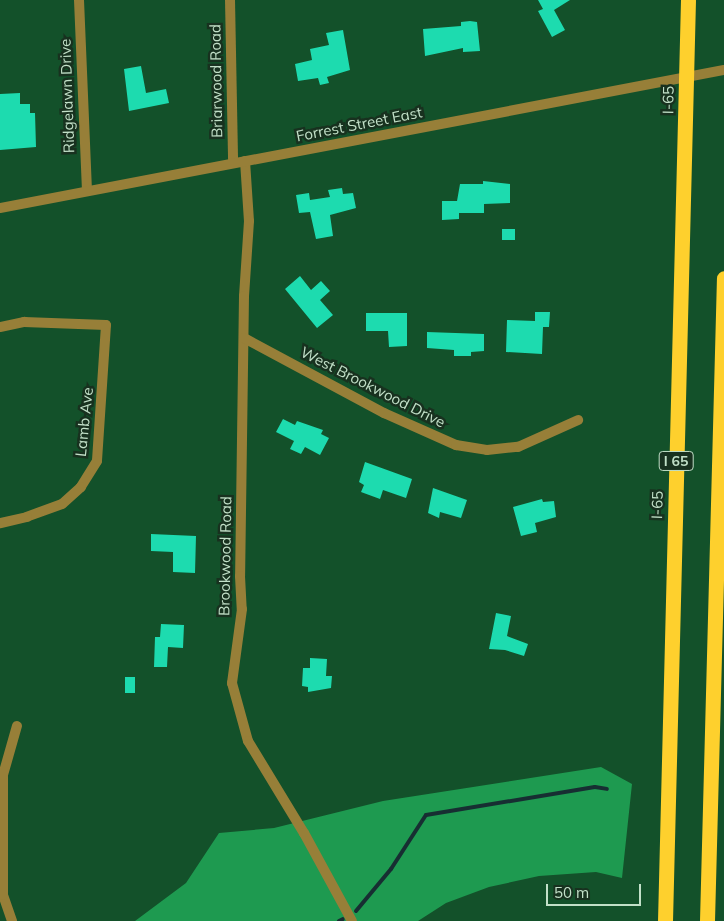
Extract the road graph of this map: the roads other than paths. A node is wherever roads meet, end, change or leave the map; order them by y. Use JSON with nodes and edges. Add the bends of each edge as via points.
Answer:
{"nodes":[{"id":1,"x":80,"y":0,"type":"edge"},
{"id":2,"x":230,"y":0,"type":"edge"},
{"id":3,"x":688,"y":0,"type":"edge"},
{"id":4,"x":724,"y":70,"type":"edge"},
{"id":5,"x":233,"y":162,"type":"junction"},
{"id":6,"x":245,"y":162,"type":"junction"},
{"id":7,"x":87,"y":191,"type":"junction"},
{"id":8,"x":0,"y":208,"type":"edge"},
{"id":9,"x":724,"y":278,"type":"edge"},
{"id":10,"x":0,"y":327,"type":"edge"},
{"id":11,"x":244,"y":338,"type":"junction"},
{"id":12,"x":578,"y":420,"type":"dead end"},
{"id":13,"x":0,"y":523,"type":"edge"},
{"id":14,"x":17,"y":726,"type":"dead end"},
{"id":15,"x":2,"y":856,"type":"edge"},
{"id":16,"x":12,"y":921,"type":"edge"},
{"id":17,"x":352,"y":921,"type":"edge"},
{"id":18,"x":665,"y":921,"type":"edge"},
{"id":19,"x":707,"y":921,"type":"edge"}],
"edges":[{"from":1,"to":7,"type":"street","name":"Ridgelawn Drive"},
{"from":2,"to":5,"type":"street","name":"Briarwood Road"},
{"from":3,"to":18,"type":"highway","name":"I-65","number":"I 65"},
{"from":4,"to":6,"type":"street","name":"Forrest Street East"},
{"from":5,"to":6,"type":"street","name":"Forrest Street East"},
{"from":5,"to":7,"type":"street","name":"Forrest Street East"},
{"from":6,"to":11,"type":"street","name":"Brookwood Road","via":[[249,221]]},
{"from":7,"to":8,"type":"street","name":"Forrest Street East"},
{"from":9,"to":19,"type":"highway"},
{"from":10,"to":13,"type":"street","name":"Lamb Ave","via":[[24,322],[106,326],[97,461],[81,487],[62,504]]},
{"from":11,"to":12,"type":"street","name":"West Brookwood Drive","via":[[384,413],[456,445],[487,450],[518,447]]},
{"from":11,"to":17,"type":"street","name":"Brookwood Road","via":[[242,609],[232,684],[248,741]]},
{"from":14,"to":15,"type":"street","via":[[3,775]]},
{"from":15,"to":16,"type":"street","via":[[3,895]]}]}
